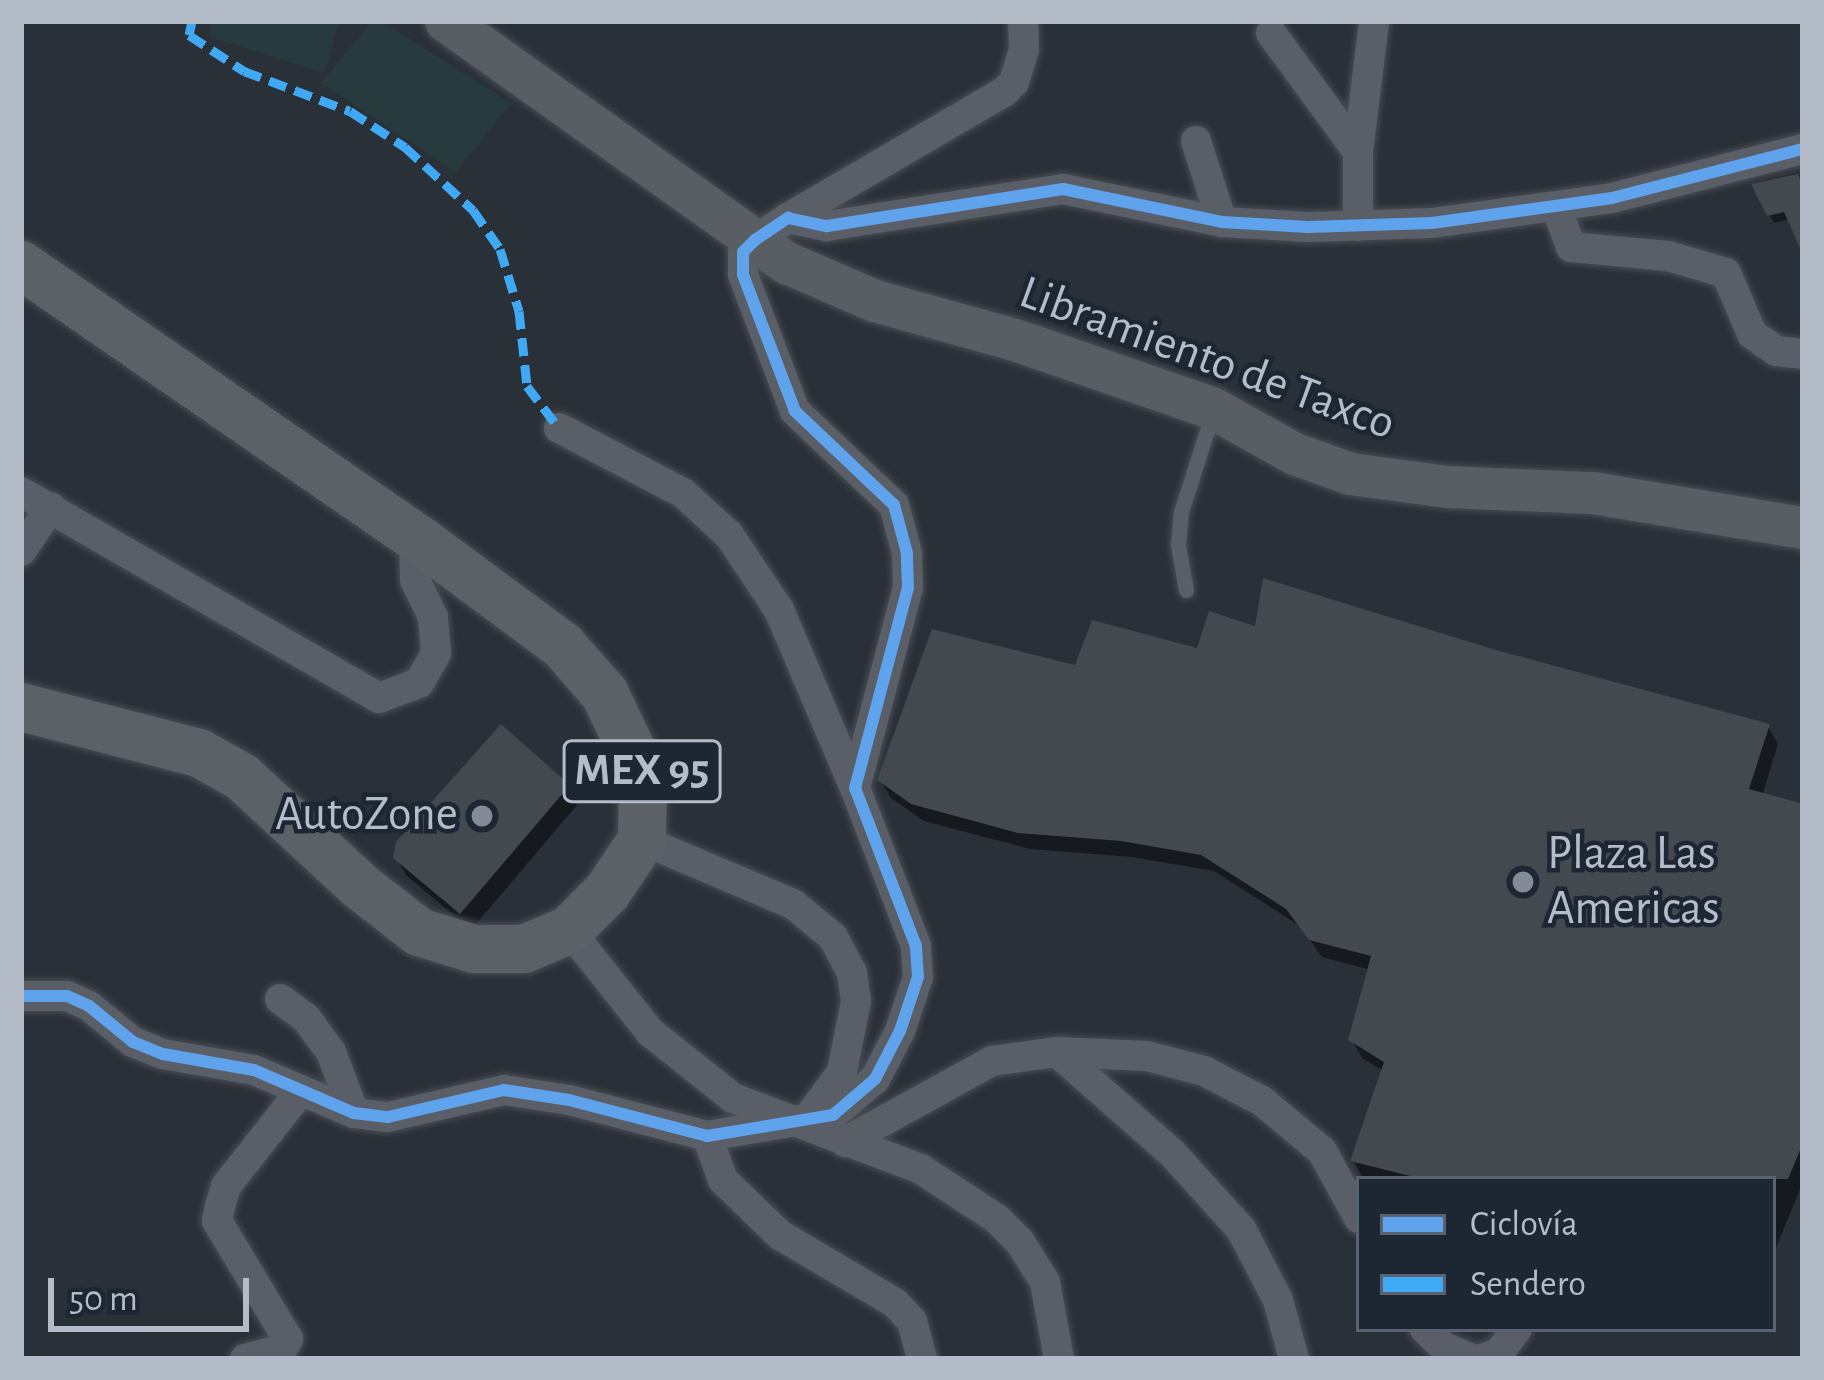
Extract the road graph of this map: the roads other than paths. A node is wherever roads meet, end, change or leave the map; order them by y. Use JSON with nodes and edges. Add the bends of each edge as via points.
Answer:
{"nodes":[{"id":1,"x":446,"y":21,"type":"edge"},
{"id":2,"x":1023,"y":21,"type":"edge"},
{"id":3,"x":1374,"y":21,"type":"edge"},
{"id":4,"x":1271,"y":33,"type":"dead end"},
{"id":5,"x":1196,"y":141,"type":"dead end"},
{"id":6,"x":1803,"y":149,"type":"edge"},
{"id":7,"x":1358,"y":152,"type":"junction"},
{"id":8,"x":1556,"y":207,"type":"junction"},
{"id":9,"x":1222,"y":222,"type":"junction"},
{"id":10,"x":1358,"y":226,"type":"junction"},
{"id":11,"x":771,"y":229,"type":"junction"},
{"id":12,"x":21,"y":265,"type":"edge"},
{"id":13,"x":1803,"y":354,"type":"edge"},
{"id":14,"x":1214,"y":409,"type":"junction"},
{"id":15,"x":559,"y":428,"type":"dead end"},
{"id":16,"x":21,"y":492,"type":"edge"},
{"id":17,"x":51,"y":507,"type":"junction"},
{"id":18,"x":1803,"y":528,"type":"edge"},
{"id":19,"x":414,"y":536,"type":"junction"},
{"id":20,"x":21,"y":550,"type":"edge"},
{"id":21,"x":1186,"y":590,"type":"dead end"},
{"id":22,"x":21,"y":707,"type":"edge"},
{"id":23,"x":855,"y":788,"type":"junction"},
{"id":24,"x":642,"y":840,"type":"junction"},
{"id":25,"x":569,"y":931,"type":"junction"},
{"id":26,"x":21,"y":996,"type":"edge"},
{"id":27,"x":280,"y":999,"type":"dead end"},
{"id":28,"x":1057,"y":1052,"type":"junction"},
{"id":29,"x":300,"y":1092,"type":"junction"},
{"id":30,"x":353,"y":1113,"type":"junction"},
{"id":31,"x":795,"y":1119,"type":"junction"},
{"id":32,"x":707,"y":1136,"type":"junction"},
{"id":33,"x":845,"y":1142,"type":"junction"},
{"id":34,"x":1356,"y":1212,"type":"edge"},
{"id":35,"x":1427,"y":1332,"type":"edge"},
{"id":36,"x":1515,"y":1332,"type":"edge"},
{"id":37,"x":245,"y":1359,"type":"edge"},
{"id":38,"x":922,"y":1359,"type":"edge"},
{"id":39,"x":1059,"y":1359,"type":"edge"},
{"id":40,"x":1294,"y":1359,"type":"edge"},
{"id":41,"x":1477,"y":1359,"type":"edge"}],
"edges":[{"from":1,"to":11,"type":"main road","name":"Libramiento de Taxco"},
{"from":2,"to":11,"type":"street","via":[[1024,49],[1004,92]]},
{"from":3,"to":7,"type":"street"},
{"from":4,"to":7,"type":"street"},
{"from":5,"to":9,"type":"street"},
{"from":6,"to":8,"type":"street"},
{"from":7,"to":10,"type":"street"},
{"from":8,"to":10,"type":"street"},
{"from":8,"to":13,"type":"street","via":[[1571,247],[1668,256],[1726,273],[1752,334],[1776,351]]},
{"from":9,"to":10,"type":"street"},
{"from":9,"to":11,"type":"street","via":[[1063,189]]},
{"from":11,"to":14,"type":"main road","name":"Libramiento de Taxco","via":[[787,263],[875,301]]},
{"from":11,"to":23,"type":"street","via":[[743,252],[743,275],[795,411],[894,505],[907,554],[908,588]]},
{"from":12,"to":19,"type":"main road","number":"MEX 95"},
{"from":14,"to":18,"type":"main road","name":"Libramiento de Taxco","via":[[1351,474],[1593,493]]},
{"from":14,"to":21,"type":"lane","via":[[1181,512]]},
{"from":15,"to":23,"type":"street","via":[[683,493],[729,535],[779,610]]},
{"from":16,"to":17,"type":"street"},
{"from":17,"to":19,"type":"street","via":[[380,698],[419,683],[436,653],[433,617],[415,580]]},
{"from":17,"to":20,"type":"street"},
{"from":19,"to":24,"type":"main road","number":"MEX 95","via":[[562,646],[605,694],[643,774]]},
{"from":22,"to":25,"type":"main road","number":"MEX 95","via":[[199,753],[242,777],[419,932],[474,949],[524,949]]},
{"from":23,"to":31,"type":"street","via":[[916,946],[918,977],[864,1094],[833,1115]]},
{"from":24,"to":25,"type":"main road","number":"MEX 95"},
{"from":24,"to":31,"type":"street","via":[[793,904],[833,938],[856,1001],[842,1072]]},
{"from":25,"to":31,"type":"street","via":[[671,1053],[733,1098]]},
{"from":26,"to":29,"type":"street","via":[[67,996],[133,1042],[254,1070]]},
{"from":27,"to":30,"type":"street","via":[[331,1052]]},
{"from":28,"to":33,"type":"street","via":[[992,1061]]},
{"from":28,"to":34,"type":"street","via":[[1147,1056],[1204,1071],[1262,1101],[1322,1151]]},
{"from":28,"to":40,"type":"street","via":[[1172,1153],[1241,1229],[1278,1300]]},
{"from":29,"to":30,"type":"street"},
{"from":29,"to":37,"type":"street","via":[[226,1186],[217,1221],[288,1339],[283,1349]]},
{"from":30,"to":32,"type":"street","via":[[388,1117],[504,1090]]},
{"from":31,"to":32,"type":"street"},
{"from":31,"to":33,"type":"street"},
{"from":32,"to":38,"type":"street","via":[[723,1180],[780,1235],[896,1303],[912,1321]]},
{"from":33,"to":39,"type":"street","via":[[921,1169],[1021,1242],[1045,1282]]},
{"from":35,"to":41,"type":"street"},
{"from":36,"to":41,"type":"street","via":[[1498,1354]]}]}
